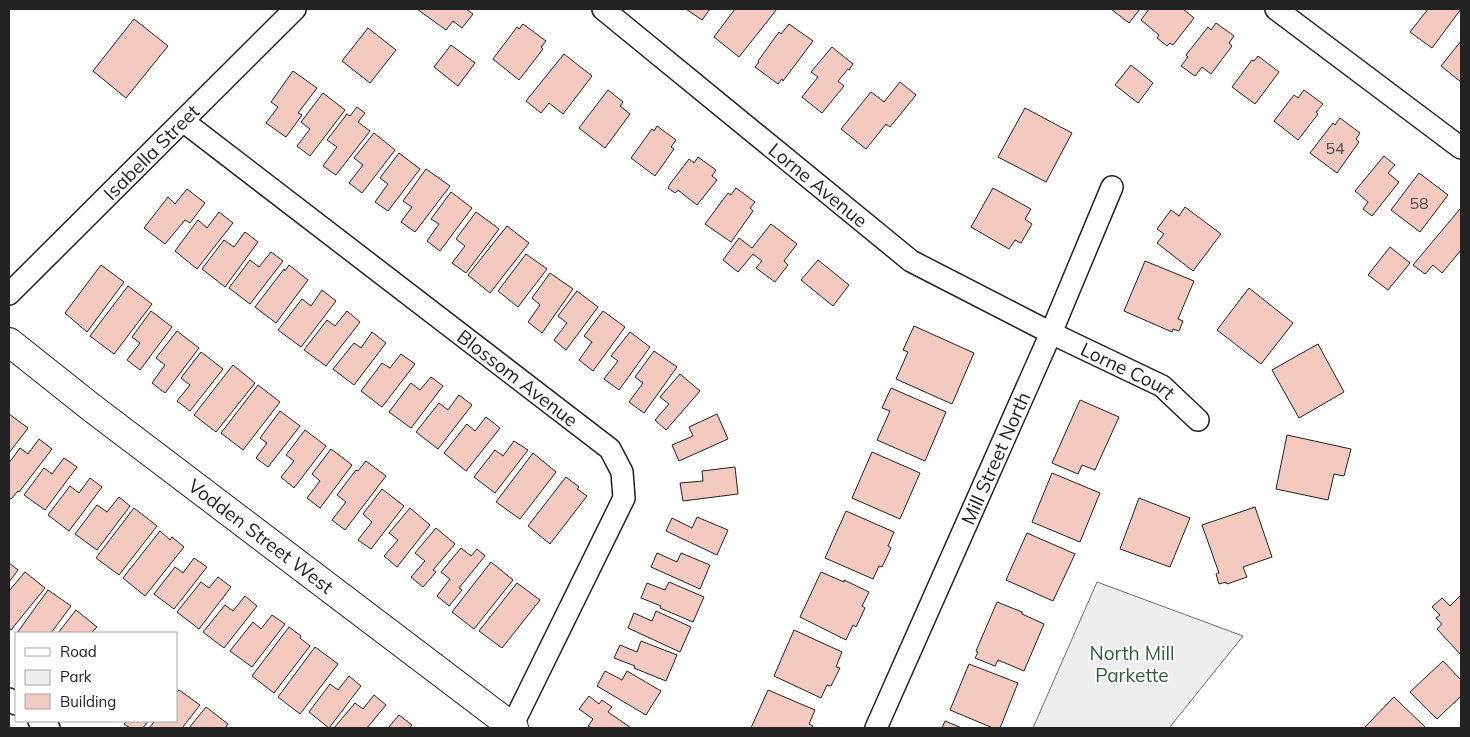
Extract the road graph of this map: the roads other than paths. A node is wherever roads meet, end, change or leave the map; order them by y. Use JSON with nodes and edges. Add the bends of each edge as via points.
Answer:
{"nodes":[{"id":1,"x":295,"y":9,"type":"edge"},
{"id":2,"x":603,"y":9,"type":"edge"},
{"id":3,"x":1276,"y":9,"type":"edge"},
{"id":4,"x":183,"y":121,"type":"junction"},
{"id":5,"x":1461,"y":148,"type":"edge"},
{"id":6,"x":1112,"y":187,"type":"dead end"},
{"id":7,"x":9,"y":294,"type":"edge"},
{"id":8,"x":1051,"y":333,"type":"junction"},
{"id":9,"x":9,"y":342,"type":"edge"},
{"id":10,"x":1198,"y":420,"type":"dead end"},
{"id":11,"x":513,"y":727,"type":"edge"},
{"id":12,"x":876,"y":728,"type":"edge"}],
"edges":[{"from":1,"to":4,"type":"street","name":"Isabella Street"},
{"from":2,"to":8,"type":"street","name":"Lorne Avenue","via":[[911,261]]},
{"from":3,"to":5,"type":"street"},
{"from":4,"to":7,"type":"street","name":"Isabella Street"},
{"from":4,"to":11,"type":"street","name":"Blossom Avenue","via":[[610,449],[622,472],[624,498]]},
{"from":6,"to":8,"type":"street","name":"Mill Street North"},
{"from":8,"to":10,"type":"street","name":"Lorne Court","via":[[1162,386]]},
{"from":8,"to":12,"type":"street","name":"Mill Street North"},
{"from":9,"to":11,"type":"street","name":"Vodden Street West"}]}
